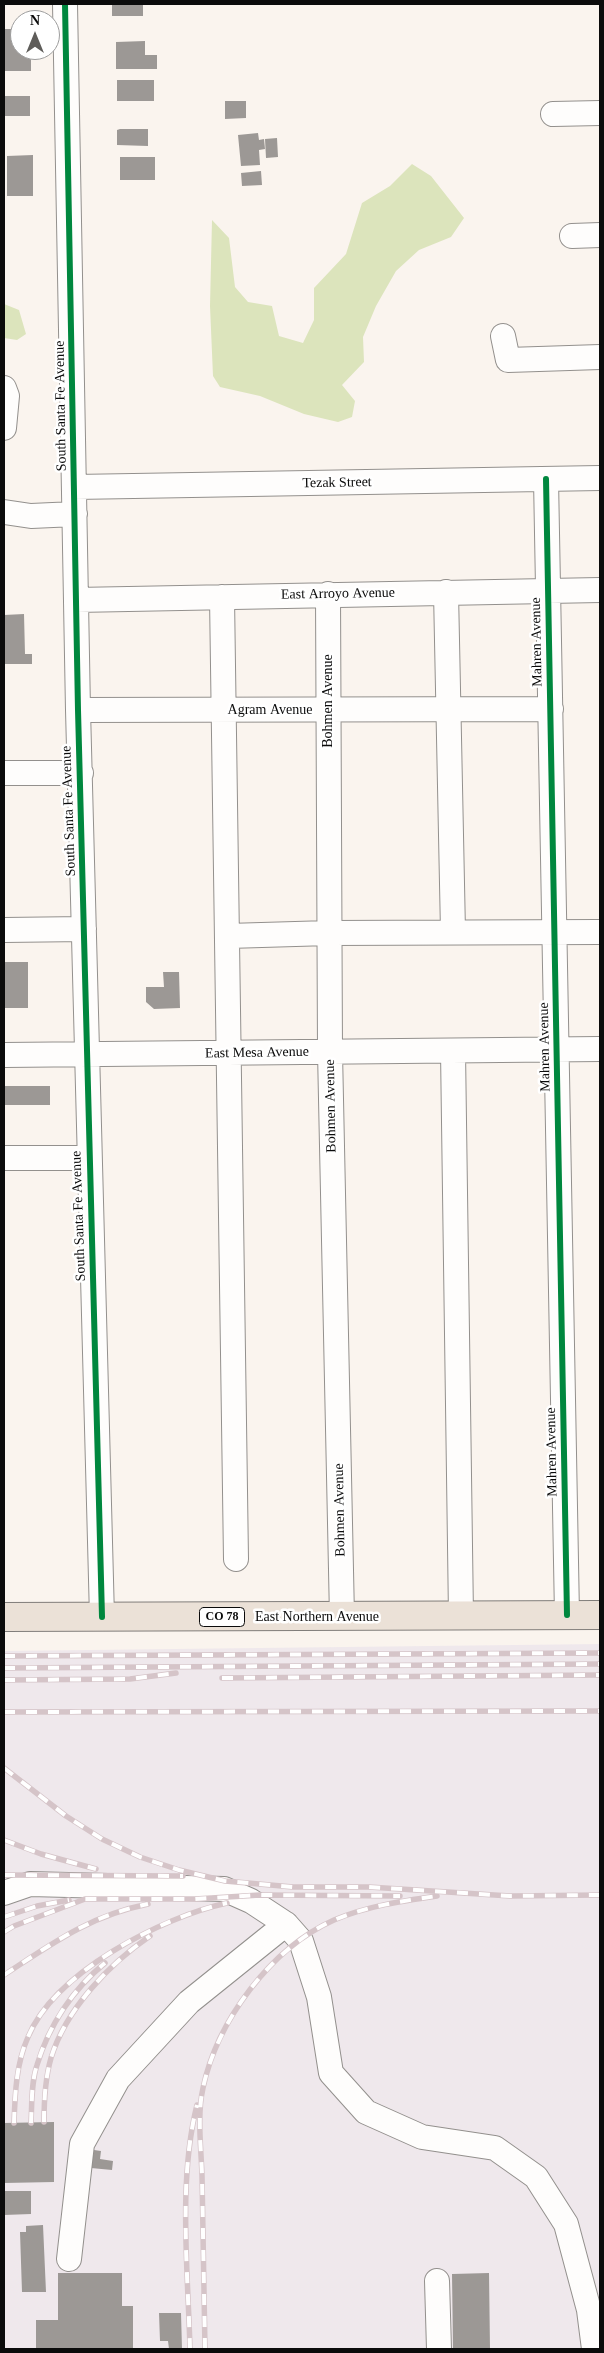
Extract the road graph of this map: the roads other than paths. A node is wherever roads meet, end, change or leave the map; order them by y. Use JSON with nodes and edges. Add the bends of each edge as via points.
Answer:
{"nodes":[{"id":1,"x":65,"y":4,"type":"edge"},
{"id":2,"x":553,"y":114,"type":"dead end"},
{"id":3,"x":600,"y":114,"type":"edge"},
{"id":4,"x":600,"y":235,"type":"edge"},
{"id":5,"x":572,"y":236,"type":"dead end"},
{"id":6,"x":503,"y":336,"type":"dead end"},
{"id":7,"x":600,"y":357,"type":"edge"},
{"id":8,"x":4,"y":388,"type":"edge"},
{"id":9,"x":4,"y":428,"type":"edge"},
{"id":10,"x":600,"y":478,"type":"edge"},
{"id":11,"x":546,"y":479,"type":"junction"},
{"id":12,"x":75,"y":487,"type":"junction"},
{"id":13,"x":4,"y":512,"type":"edge"},
{"id":14,"x":75,"y":514,"type":"junction"},
{"id":15,"x":600,"y":590,"type":"edge"},
{"id":16,"x":548,"y":591,"type":"junction"},
{"id":17,"x":446,"y":592,"type":"junction"},
{"id":18,"x":328,"y":594,"type":"junction"},
{"id":19,"x":222,"y":597,"type":"junction"},
{"id":20,"x":76,"y":600,"type":"junction"},
{"id":21,"x":551,"y":709,"type":"junction"},
{"id":22,"x":78,"y":710,"type":"junction"},
{"id":23,"x":225,"y":710,"type":"junction"},
{"id":24,"x":328,"y":710,"type":"junction"},
{"id":25,"x":450,"y":710,"type":"junction"},
{"id":26,"x":4,"y":773,"type":"edge"},
{"id":27,"x":81,"y":773,"type":"junction"},
{"id":28,"x":84,"y":929,"type":"junction"},
{"id":29,"x":4,"y":930,"type":"edge"},
{"id":30,"x":453,"y":932,"type":"junction"},
{"id":31,"x":555,"y":932,"type":"junction"},
{"id":32,"x":600,"y":932,"type":"edge"},
{"id":33,"x":329,"y":933,"type":"junction"},
{"id":34,"x":228,"y":936,"type":"junction"},
{"id":35,"x":600,"y":1049,"type":"edge"},
{"id":36,"x":558,"y":1050,"type":"junction"},
{"id":37,"x":453,"y":1051,"type":"junction"},
{"id":38,"x":330,"y":1052,"type":"junction"},
{"id":39,"x":229,"y":1053,"type":"junction"},
{"id":40,"x":87,"y":1054,"type":"junction"},
{"id":41,"x":4,"y":1055,"type":"edge"},
{"id":42,"x":4,"y":1158,"type":"edge"},
{"id":43,"x":90,"y":1158,"type":"junction"},
{"id":44,"x":236,"y":1558,"type":"dead end"},
{"id":45,"x":567,"y":1615,"type":"junction"},
{"id":46,"x":600,"y":1615,"type":"edge"},
{"id":47,"x":461,"y":1616,"type":"junction"},
{"id":48,"x":4,"y":1617,"type":"edge"},
{"id":49,"x":102,"y":1617,"type":"junction"},
{"id":50,"x":342,"y":1617,"type":"junction"},
{"id":51,"x":4,"y":1893,"type":"edge"},
{"id":52,"x":286,"y":1924,"type":"junction"},
{"id":53,"x":69,"y":2259,"type":"dead end"},
{"id":54,"x":438,"y":2281,"type":"dead end"},
{"id":55,"x":439,"y":2349,"type":"edge"},
{"id":56,"x":594,"y":2349,"type":"edge"}],
"edges":[{"from":1,"to":12,"type":"street","name":"South Santa Fe Avenue"},
{"from":2,"to":3,"type":"street"},
{"from":4,"to":5,"type":"street"},
{"from":6,"to":7,"type":"street","via":[[508,360]]},
{"from":8,"to":9,"type":"street","via":[[8,396]]},
{"from":10,"to":11,"type":"street","name":"Tezak Street"},
{"from":11,"to":12,"type":"street","name":"Tezak Street"},
{"from":11,"to":16,"type":"street","name":"Mahren Avenue"},
{"from":12,"to":14,"type":"street","name":"South Santa Fe Avenue"},
{"from":13,"to":14,"type":"street","via":[[31,516]]},
{"from":14,"to":20,"type":"street","name":"South Santa Fe Avenue"},
{"from":15,"to":16,"type":"street","name":"East Arroyo Avenue"},
{"from":16,"to":17,"type":"street","name":"East Arroyo Avenue"},
{"from":16,"to":21,"type":"street","name":"Mahren Avenue"},
{"from":17,"to":18,"type":"street","name":"East Arroyo Avenue"},
{"from":17,"to":25,"type":"street"},
{"from":18,"to":19,"type":"street","name":"East Arroyo Avenue"},
{"from":18,"to":24,"type":"street","name":"Bohmen Avenue"},
{"from":19,"to":20,"type":"street","name":"East Arroyo Avenue"},
{"from":19,"to":23,"type":"street"},
{"from":20,"to":22,"type":"street","name":"South Santa Fe Avenue"},
{"from":21,"to":25,"type":"street","name":"Agram Avenue"},
{"from":21,"to":31,"type":"street","name":"Mahren Avenue"},
{"from":22,"to":23,"type":"street","name":"Agram Avenue"},
{"from":22,"to":27,"type":"street","name":"South Santa Fe Avenue"},
{"from":23,"to":24,"type":"street","name":"Agram Avenue"},
{"from":23,"to":34,"type":"street"},
{"from":24,"to":25,"type":"street","name":"Agram Avenue"},
{"from":24,"to":33,"type":"street","name":"Bohmen Avenue"},
{"from":25,"to":30,"type":"street"},
{"from":26,"to":27,"type":"street"},
{"from":27,"to":28,"type":"street","name":"South Santa Fe Avenue"},
{"from":28,"to":29,"type":"street"},
{"from":28,"to":40,"type":"street","name":"South Santa Fe Avenue"},
{"from":30,"to":31,"type":"street"},
{"from":30,"to":33,"type":"street"},
{"from":31,"to":32,"type":"street"},
{"from":31,"to":36,"type":"street","name":"Mahren Avenue"},
{"from":33,"to":34,"type":"street"},
{"from":33,"to":38,"type":"street","name":"Bohmen Avenue"},
{"from":34,"to":39,"type":"street"},
{"from":35,"to":36,"type":"street","name":"East Mesa Avenue"},
{"from":36,"to":37,"type":"street","name":"East Mesa Avenue"},
{"from":36,"to":45,"type":"street","name":"Mahren Avenue"},
{"from":37,"to":38,"type":"street","name":"East Mesa Avenue"},
{"from":37,"to":47,"type":"street"},
{"from":38,"to":39,"type":"street","name":"East Mesa Avenue"},
{"from":38,"to":50,"type":"street","name":"Bohmen Avenue"},
{"from":39,"to":40,"type":"street","name":"East Mesa Avenue"},
{"from":39,"to":44,"type":"street"},
{"from":40,"to":41,"type":"street","name":"East Mesa Avenue"},
{"from":40,"to":43,"type":"street","name":"South Santa Fe Avenue"},
{"from":42,"to":43,"type":"street"},
{"from":43,"to":49,"type":"street","name":"South Santa Fe Avenue"},
{"from":45,"to":46,"type":"main road","name":"East Northern Avenue","number":"CO 78"},
{"from":45,"to":47,"type":"main road","name":"East Northern Avenue","number":"CO 78"},
{"from":47,"to":50,"type":"main road","name":"East Northern Avenue","number":"CO 78"},
{"from":48,"to":49,"type":"main road","name":"East Northern Avenue","number":"CO 78"},
{"from":49,"to":50,"type":"main road","name":"East Northern Avenue","number":"CO 78"},
{"from":51,"to":52,"type":"street","via":[[30,1884],[224,1889]]},
{"from":52,"to":53,"type":"street","via":[[190,2002],[118,2079],[82,2144]]},
{"from":52,"to":56,"type":"street","via":[[301,1941],[319,1997],[330,2073],[366,2112],[422,2137],[495,2148],[536,2177],[566,2224],[589,2310]]},
{"from":54,"to":55,"type":"street"}]}
